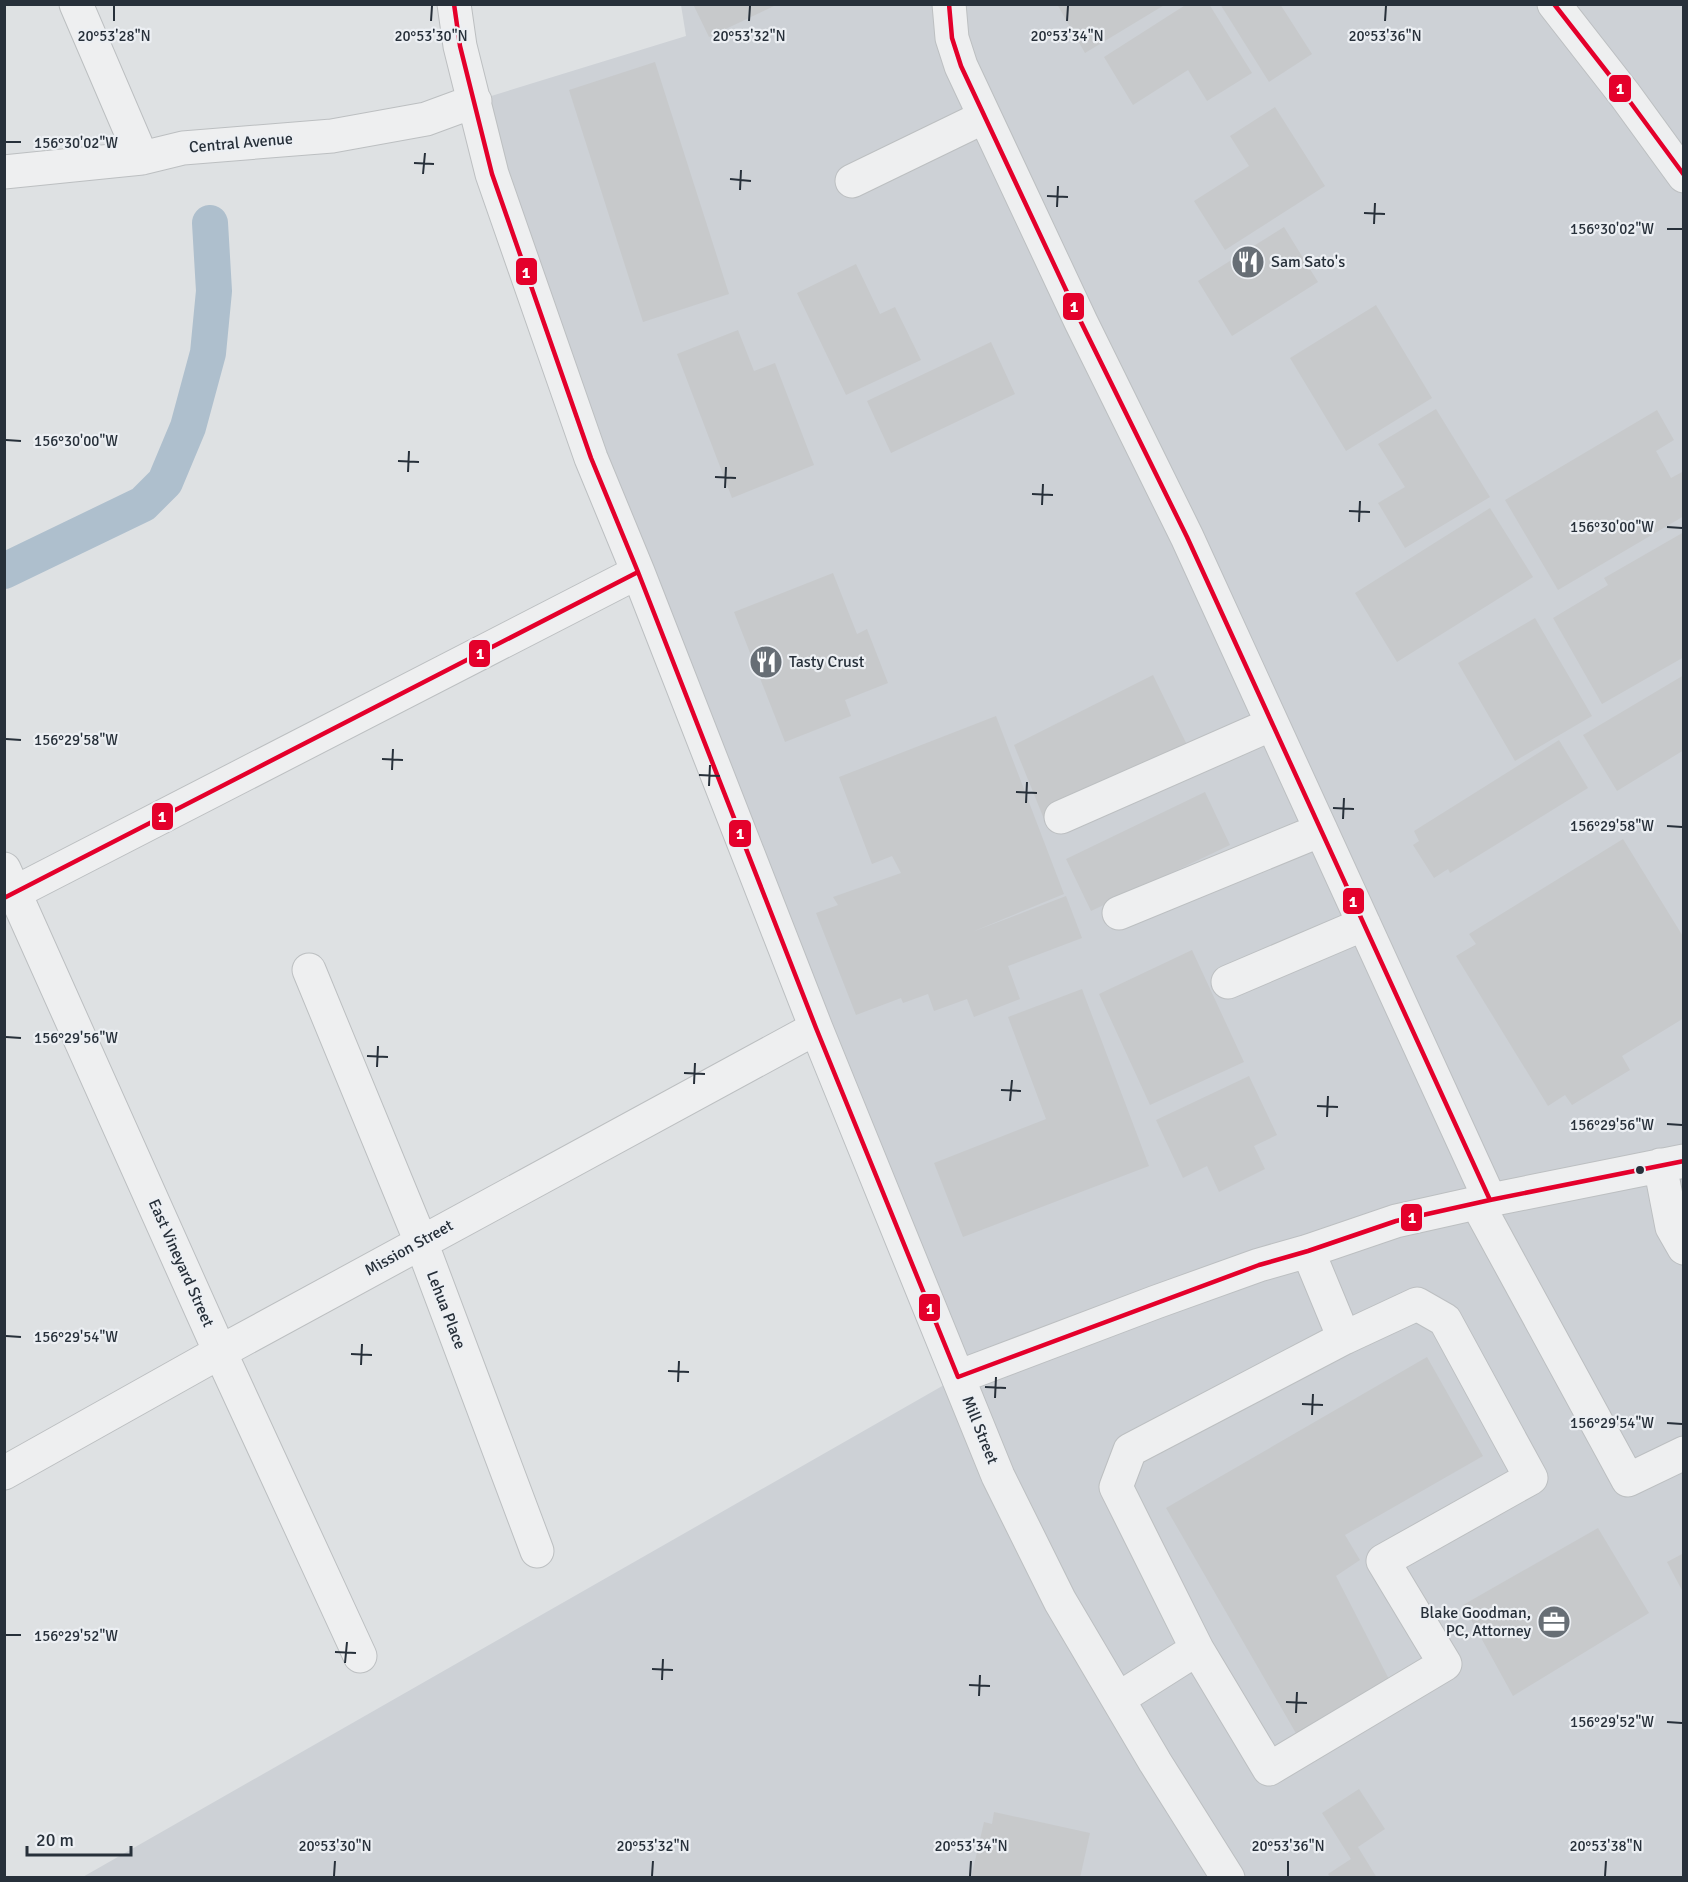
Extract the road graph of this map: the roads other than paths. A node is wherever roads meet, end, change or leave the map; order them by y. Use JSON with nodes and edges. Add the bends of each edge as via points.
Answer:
{"nodes":[{"id":1,"x":76,"y":4,"type":"edge"},
{"id":2,"x":454,"y":4,"type":"edge"},
{"id":3,"x":949,"y":4,"type":"edge"},
{"id":4,"x":1554,"y":4,"type":"edge"},
{"id":5,"x":475,"y":101,"type":"junction"},
{"id":6,"x":984,"y":117,"type":"junction"},
{"id":7,"x":142,"y":158,"type":"junction"},
{"id":8,"x":4,"y":172,"type":"edge"},
{"id":9,"x":1683,"y":176,"type":"edge"},
{"id":10,"x":852,"y":181,"type":"dead end"},
{"id":11,"x":638,"y":572,"type":"junction"},
{"id":12,"x":1272,"y":724,"type":"junction"},
{"id":13,"x":1061,"y":817,"type":"dead end"},
{"id":14,"x":1321,"y":830,"type":"junction"},
{"id":15,"x":8,"y":887,"type":"edge"},
{"id":16,"x":1119,"y":913,"type":"dead end"},
{"id":17,"x":1364,"y":924,"type":"junction"},
{"id":18,"x":309,"y":970,"type":"dead end"},
{"id":19,"x":1228,"y":982,"type":"dead end"},
{"id":20,"x":816,"y":1028,"type":"junction"},
{"id":21,"x":1672,"y":1163,"type":"edge"},
{"id":22,"x":1484,"y":1202,"type":"junction"},
{"id":23,"x":421,"y":1242,"type":"junction"},
{"id":24,"x":1683,"y":1248,"type":"edge"},
{"id":25,"x":1308,"y":1251,"type":"junction"},
{"id":26,"x":1344,"y":1338,"type":"junction"},
{"id":27,"x":220,"y":1352,"type":"junction"},
{"id":28,"x":958,"y":1377,"type":"junction"},
{"id":29,"x":1683,"y":1453,"type":"edge"},
{"id":30,"x":4,"y":1473,"type":"edge"},
{"id":31,"x":537,"y":1551,"type":"dead end"},
{"id":32,"x":1197,"y":1649,"type":"junction"},
{"id":33,"x":360,"y":1656,"type":"dead end"},
{"id":34,"x":1118,"y":1699,"type":"junction"},
{"id":35,"x":1228,"y":1878,"type":"edge"}],
"edges":[{"from":1,"to":7,"type":"street"},
{"from":2,"to":5,"type":"street","name":"Mill Street","via":[[460,46]]},
{"from":3,"to":6,"type":"street","via":[[952,38]]},
{"from":4,"to":9,"type":"street"},
{"from":5,"to":7,"type":"street","name":"Central Avenue","via":[[426,119],[332,136],[183,148]]},
{"from":5,"to":11,"type":"street","name":"Mill Street","via":[[492,174],[591,458]]},
{"from":6,"to":10,"type":"street"},
{"from":6,"to":12,"type":"street"},
{"from":7,"to":8,"type":"street","name":"Central Avenue"},
{"from":11,"to":15,"type":"street"},
{"from":11,"to":20,"type":"street","name":"Mill Street"},
{"from":12,"to":13,"type":"street"},
{"from":12,"to":14,"type":"street"},
{"from":14,"to":16,"type":"street"},
{"from":14,"to":17,"type":"street"},
{"from":15,"to":27,"type":"street","name":"East Vineyard Street"},
{"from":17,"to":19,"type":"street"},
{"from":17,"to":22,"type":"street"},
{"from":18,"to":23,"type":"street","name":"Lehua Place"},
{"from":20,"to":23,"type":"street","name":"Mission Street"},
{"from":20,"to":28,"type":"street","name":"Mill Street"},
{"from":21,"to":22,"type":"street"},
{"from":21,"to":24,"type":"street","via":[[1671,1227]]},
{"from":22,"to":25,"type":"street","via":[[1396,1221]]},
{"from":22,"to":29,"type":"street","via":[[1628,1480]]},
{"from":23,"to":27,"type":"street","name":"Mission Street"},
{"from":23,"to":31,"type":"street","name":"Lehua Place"},
{"from":25,"to":26,"type":"street"},
{"from":25,"to":28,"type":"street","via":[[1166,1298]]},
{"from":26,"to":32,"type":"street","via":[[1130,1450],[1116,1487]]},
{"from":26,"to":32,"type":"street","via":[[1417,1304],[1445,1320],[1531,1479],[1383,1561],[1445,1664],[1269,1769]]},
{"from":27,"to":30,"type":"street","name":"Mission Street"},
{"from":27,"to":33,"type":"street","name":"East Vineyard Street"},
{"from":28,"to":34,"type":"street","name":"Mill Street","via":[[998,1476],[1055,1591]]},
{"from":32,"to":34,"type":"street"},
{"from":34,"to":35,"type":"street","name":"Mill Street"}]}
